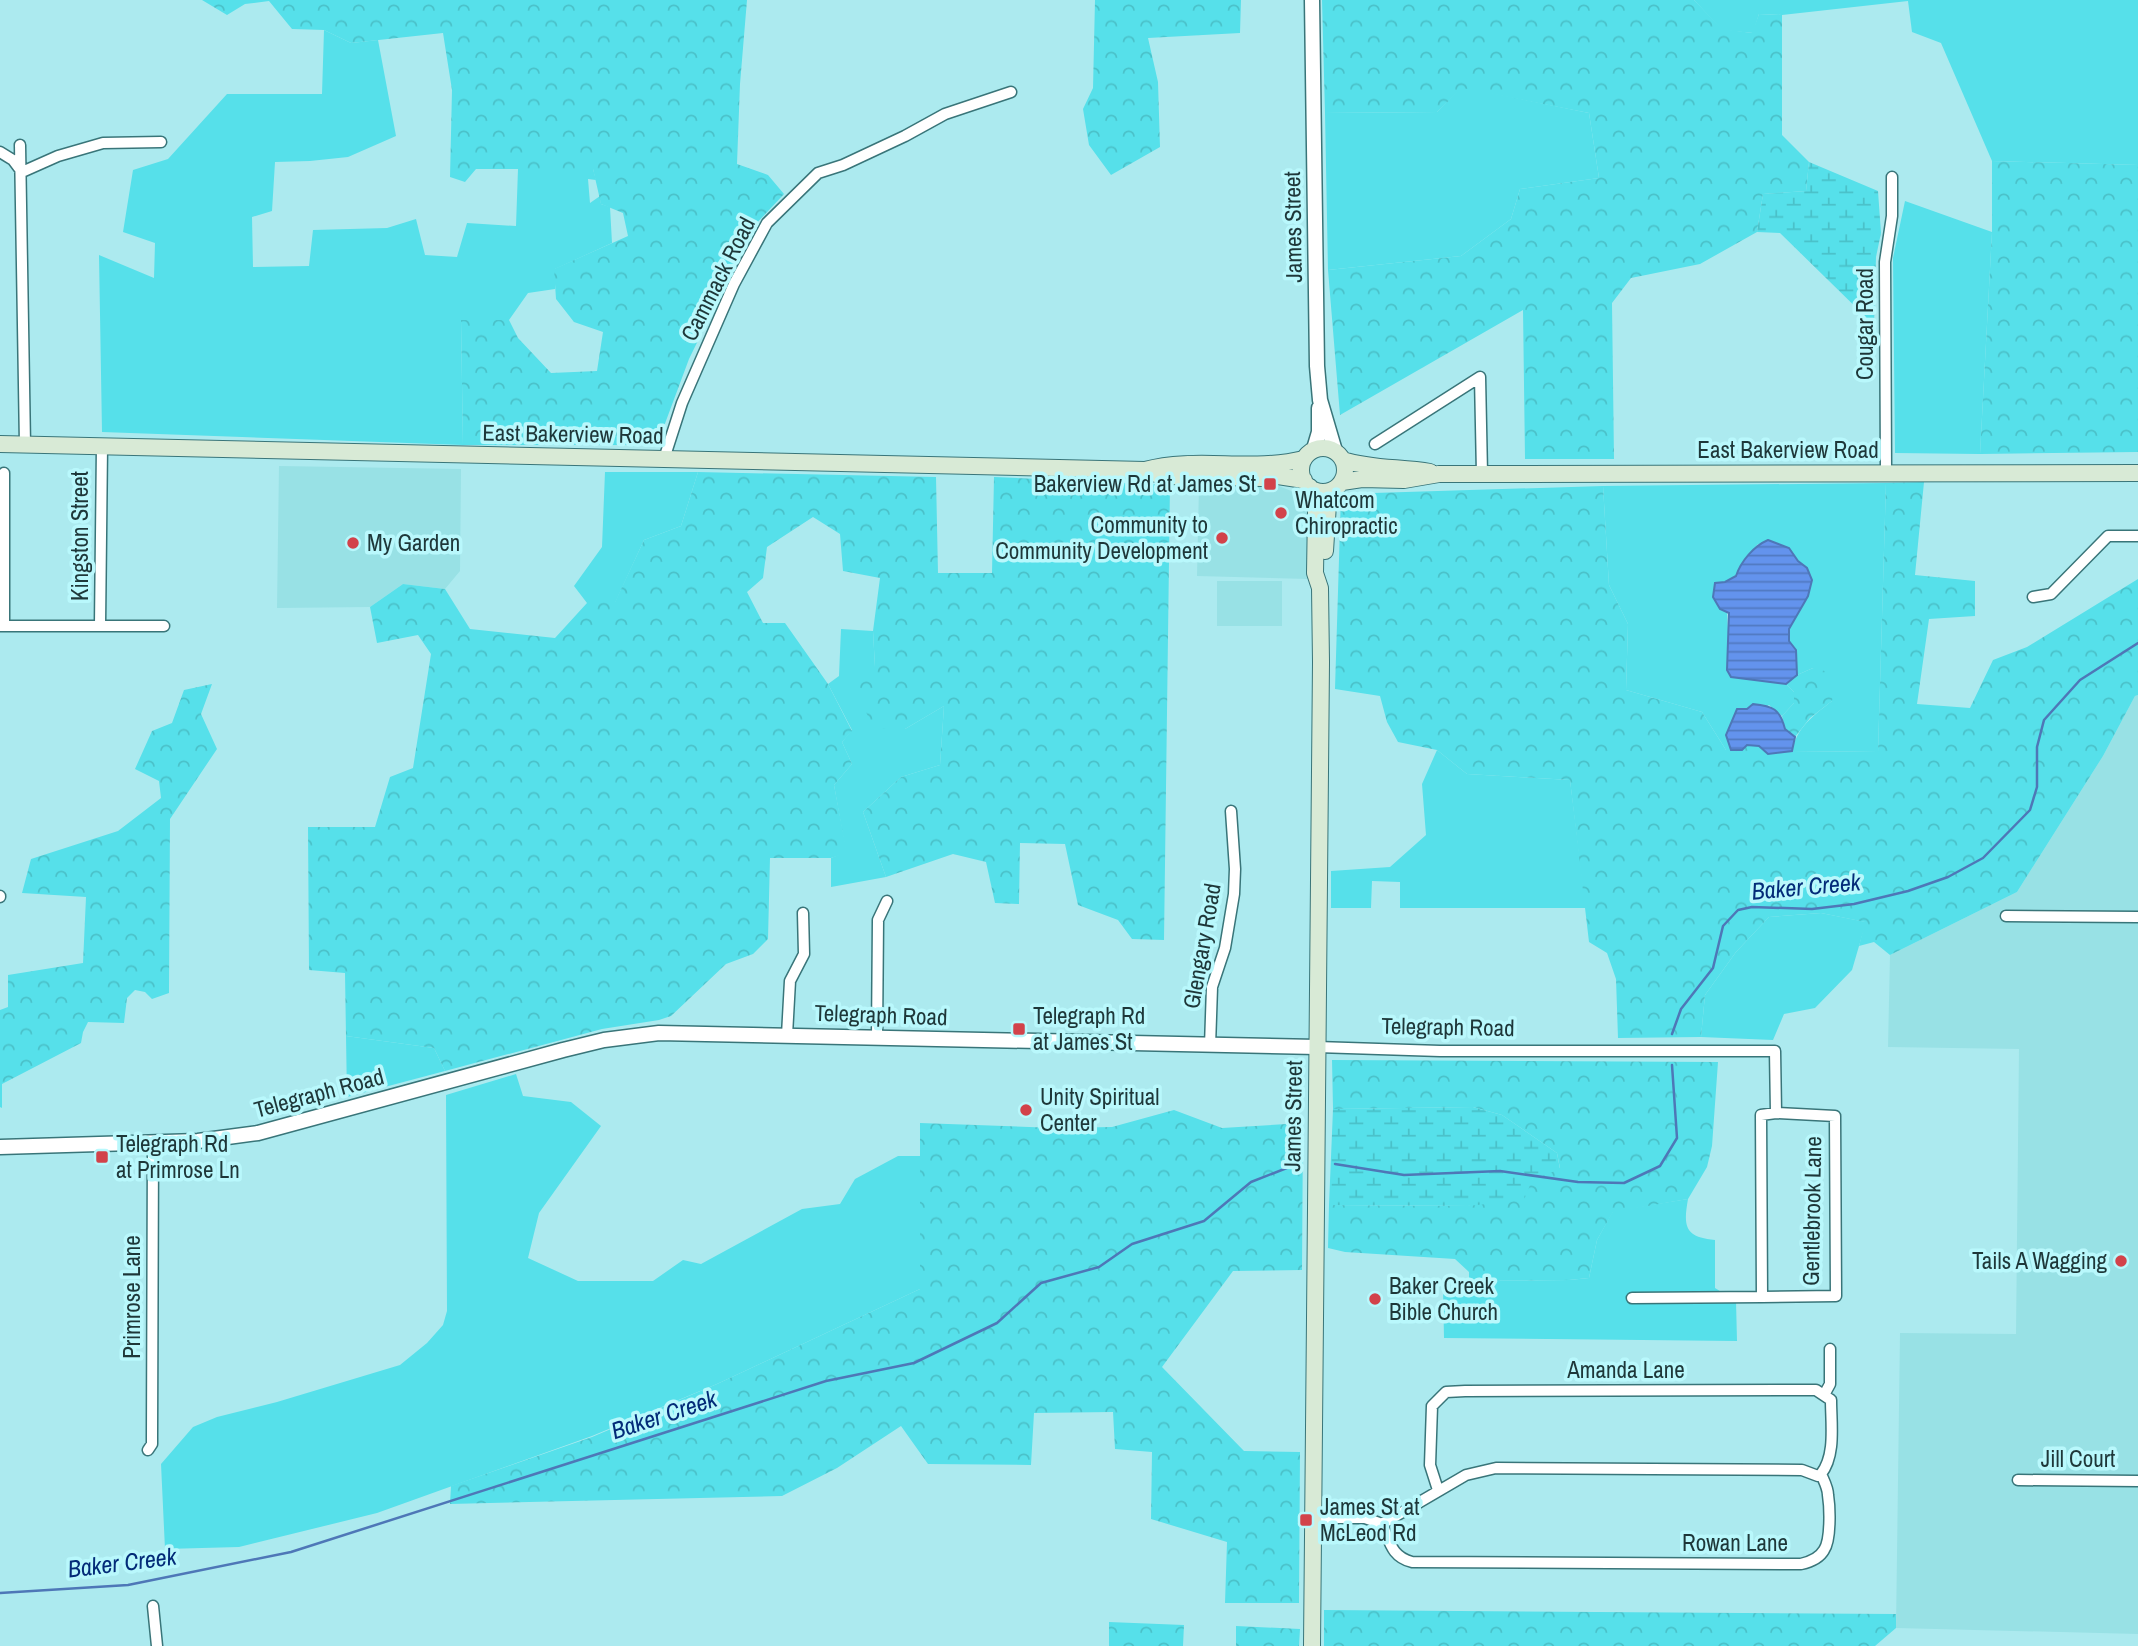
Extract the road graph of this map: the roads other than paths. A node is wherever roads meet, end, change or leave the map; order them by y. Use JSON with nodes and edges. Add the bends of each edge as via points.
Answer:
{"nodes":[{"id":1,"x":1312,"y":0,"type":"edge"},
{"id":2,"x":1011,"y":92,"type":"dead end"},
{"id":3,"x":161,"y":142,"type":"dead end"},
{"id":4,"x":20,"y":145,"type":"dead end"},
{"id":5,"x":0,"y":152,"type":"edge"},
{"id":6,"x":22,"y":172,"type":"junction"},
{"id":7,"x":1892,"y":177,"type":"dead end"},
{"id":8,"x":1321,"y":400,"type":"junction"},
{"id":9,"x":0,"y":444,"type":"edge"},
{"id":10,"x":1375,"y":444,"type":"dead end"},
{"id":11,"x":25,"y":445,"type":"junction"},
{"id":12,"x":102,"y":446,"type":"junction"},
{"id":13,"x":1309,"y":454,"type":"junction"},
{"id":14,"x":1339,"y":456,"type":"junction"},
{"id":15,"x":664,"y":459,"type":"junction"},
{"id":16,"x":1145,"y":470,"type":"junction"},
{"id":17,"x":1886,"y":472,"type":"junction"},
{"id":18,"x":4,"y":473,"type":"dead end"},
{"id":19,"x":2138,"y":473,"type":"edge"},
{"id":20,"x":1439,"y":474,"type":"junction"},
{"id":21,"x":1482,"y":474,"type":"junction"},
{"id":22,"x":1307,"y":484,"type":"junction"},
{"id":23,"x":1338,"y":485,"type":"junction"},
{"id":24,"x":2138,"y":536,"type":"edge"},
{"id":25,"x":1320,"y":587,"type":"junction"},
{"id":26,"x":2032,"y":597,"type":"dead end"},
{"id":27,"x":100,"y":625,"type":"junction"},
{"id":28,"x":2,"y":626,"type":"edge"},
{"id":29,"x":163,"y":626,"type":"dead end"},
{"id":30,"x":1231,"y":811,"type":"dead end"},
{"id":31,"x":887,"y":901,"type":"dead end"},
{"id":32,"x":803,"y":913,"type":"dead end"},
{"id":33,"x":2006,"y":916,"type":"dead end"},
{"id":34,"x":2138,"y":916,"type":"edge"},
{"id":35,"x":786,"y":1035,"type":"junction"},
{"id":36,"x":877,"y":1037,"type":"junction"},
{"id":37,"x":1210,"y":1046,"type":"junction"},
{"id":38,"x":1317,"y":1047,"type":"junction"},
{"id":39,"x":1775,"y":1051,"type":"joint"},
{"id":40,"x":1776,"y":1113,"type":"junction"},
{"id":41,"x":153,"y":1142,"type":"junction"},
{"id":42,"x":0,"y":1147,"type":"edge"},
{"id":43,"x":1762,"y":1297,"type":"junction"},
{"id":44,"x":1632,"y":1298,"type":"dead end"},
{"id":45,"x":1830,"y":1349,"type":"dead end"},
{"id":46,"x":1824,"y":1395,"type":"junction"},
{"id":47,"x":148,"y":1450,"type":"dead end"},
{"id":48,"x":1821,"y":1475,"type":"junction"},
{"id":49,"x":2018,"y":1480,"type":"dead end"},
{"id":50,"x":2138,"y":1481,"type":"edge"},
{"id":51,"x":1438,"y":1490,"type":"junction"},
{"id":52,"x":1313,"y":1518,"type":"junction"},
{"id":53,"x":1382,"y":1524,"type":"junction"},
{"id":54,"x":153,"y":1605,"type":"dead end"},
{"id":55,"x":157,"y":1646,"type":"edge"},
{"id":56,"x":1312,"y":1646,"type":"edge"}],
"edges":[{"from":1,"to":8,"type":"street","name":"James Street"},
{"from":2,"to":15,"type":"street","name":"Cammack Road","via":[[945,114],[818,173],[767,223],[734,284],[682,403]]},
{"from":3,"to":6,"type":"street","via":[[103,143]]},
{"from":4,"to":6,"type":"street"},
{"from":5,"to":6,"type":"street"},
{"from":6,"to":11,"type":"street"},
{"from":7,"to":17,"type":"street","name":"Cougar Road","via":[[1885,262]]},
{"from":8,"to":13,"type":"street","via":[[1319,432]]},
{"from":8,"to":14,"type":"street","name":"James Street"},
{"from":9,"to":11,"type":"main road","name":"East Bakerview Road"},
{"from":10,"to":21,"type":"street","via":[[1480,377]]},
{"from":11,"to":12,"type":"main road","name":"East Bakerview Road"},
{"from":12,"to":15,"type":"main road","name":"East Bakerview Road"},
{"from":12,"to":27,"type":"street","name":"Kingston Street"},
{"from":13,"to":14,"type":"main road","via":[[1326,448]]},
{"from":13,"to":16,"type":"main road","name":"East Bakerview Road","via":[[1276,464],[1166,464]]},
{"from":13,"to":22,"type":"main road","via":[[1301,471]]},
{"from":14,"to":20,"type":"main road","name":"East Bakerview Road","via":[[1362,466]]},
{"from":14,"to":23,"type":"main road","via":[[1345,473]]},
{"from":15,"to":16,"type":"main road","name":"East Bakerview Road"},
{"from":16,"to":22,"type":"main road","name":"East Bakerview Road","via":[[1162,476],[1278,476]]},
{"from":17,"to":19,"type":"main road","name":"East Bakerview Road"},
{"from":17,"to":21,"type":"main road","name":"East Bakerview Road"},
{"from":18,"to":28,"type":"street"},
{"from":20,"to":21,"type":"main road","name":"East Bakerview Road"},
{"from":20,"to":23,"type":"main road","name":"East Bakerview Road","via":[[1404,480],[1362,478]]},
{"from":22,"to":23,"type":"main road","via":[[1320,491]]},
{"from":22,"to":25,"type":"main road","name":"James Street","via":[[1316,511],[1315,573]]},
{"from":23,"to":25,"type":"main road","name":"James Street","via":[[1328,504]]},
{"from":24,"to":26,"type":"street","via":[[2108,536],[2051,594]]},
{"from":25,"to":38,"type":"main road","name":"James Street"},
{"from":27,"to":28,"type":"street"},
{"from":27,"to":29,"type":"street"},
{"from":30,"to":37,"type":"street","name":"Glengary Road","via":[[1234,894],[1225,948],[1212,987]]},
{"from":31,"to":36,"type":"street","via":[[878,920]]},
{"from":32,"to":35,"type":"street","via":[[804,954],[790,981]]},
{"from":33,"to":34,"type":"street"},
{"from":35,"to":36,"type":"street","name":"Telegraph Road"},
{"from":35,"to":41,"type":"street","name":"Telegraph Road","via":[[659,1032],[604,1040],[258,1133]]},
{"from":36,"to":37,"type":"street","name":"Telegraph Road"},
{"from":37,"to":38,"type":"street","name":"Telegraph Road"},
{"from":38,"to":39,"type":"street","name":"Telegraph Road"},
{"from":38,"to":52,"type":"main road","name":"James Street"},
{"from":39,"to":40,"type":"street","name":"Gentlebrook Lane"},
{"from":40,"to":43,"type":"street","name":"Gentlebrook Lane","via":[[1761,1115]]},
{"from":40,"to":43,"type":"street","name":"Gentlebrook Lane","via":[[1835,1116],[1836,1296]]},
{"from":41,"to":42,"type":"street","name":"Telegraph Road"},
{"from":41,"to":47,"type":"street","name":"Primrose Lane","via":[[152,1444]]},
{"from":43,"to":44,"type":"street","name":"Gentlebrook Lane"},
{"from":45,"to":46,"type":"street","via":[[1830,1384]]},
{"from":46,"to":48,"type":"street","via":[[1831,1400],[1830,1453]]},
{"from":46,"to":51,"type":"street","name":"Amanda Lane","via":[[1816,1390],[1446,1392],[1432,1406],[1430,1465]]},
{"from":48,"to":51,"type":"street","via":[[1802,1470],[1496,1468],[1466,1475]]},
{"from":48,"to":53,"type":"street","name":"Rowan Lane","via":[[1828,1495],[1828,1542],[1818,1558],[1801,1564],[1412,1562],[1394,1553]]},
{"from":49,"to":50,"type":"street","name":"Jill Court"},
{"from":51,"to":53,"type":"street"},
{"from":52,"to":53,"type":"street","via":[[1365,1518]]},
{"from":52,"to":56,"type":"main road","name":"James Street"},
{"from":54,"to":55,"type":"street"}]}
